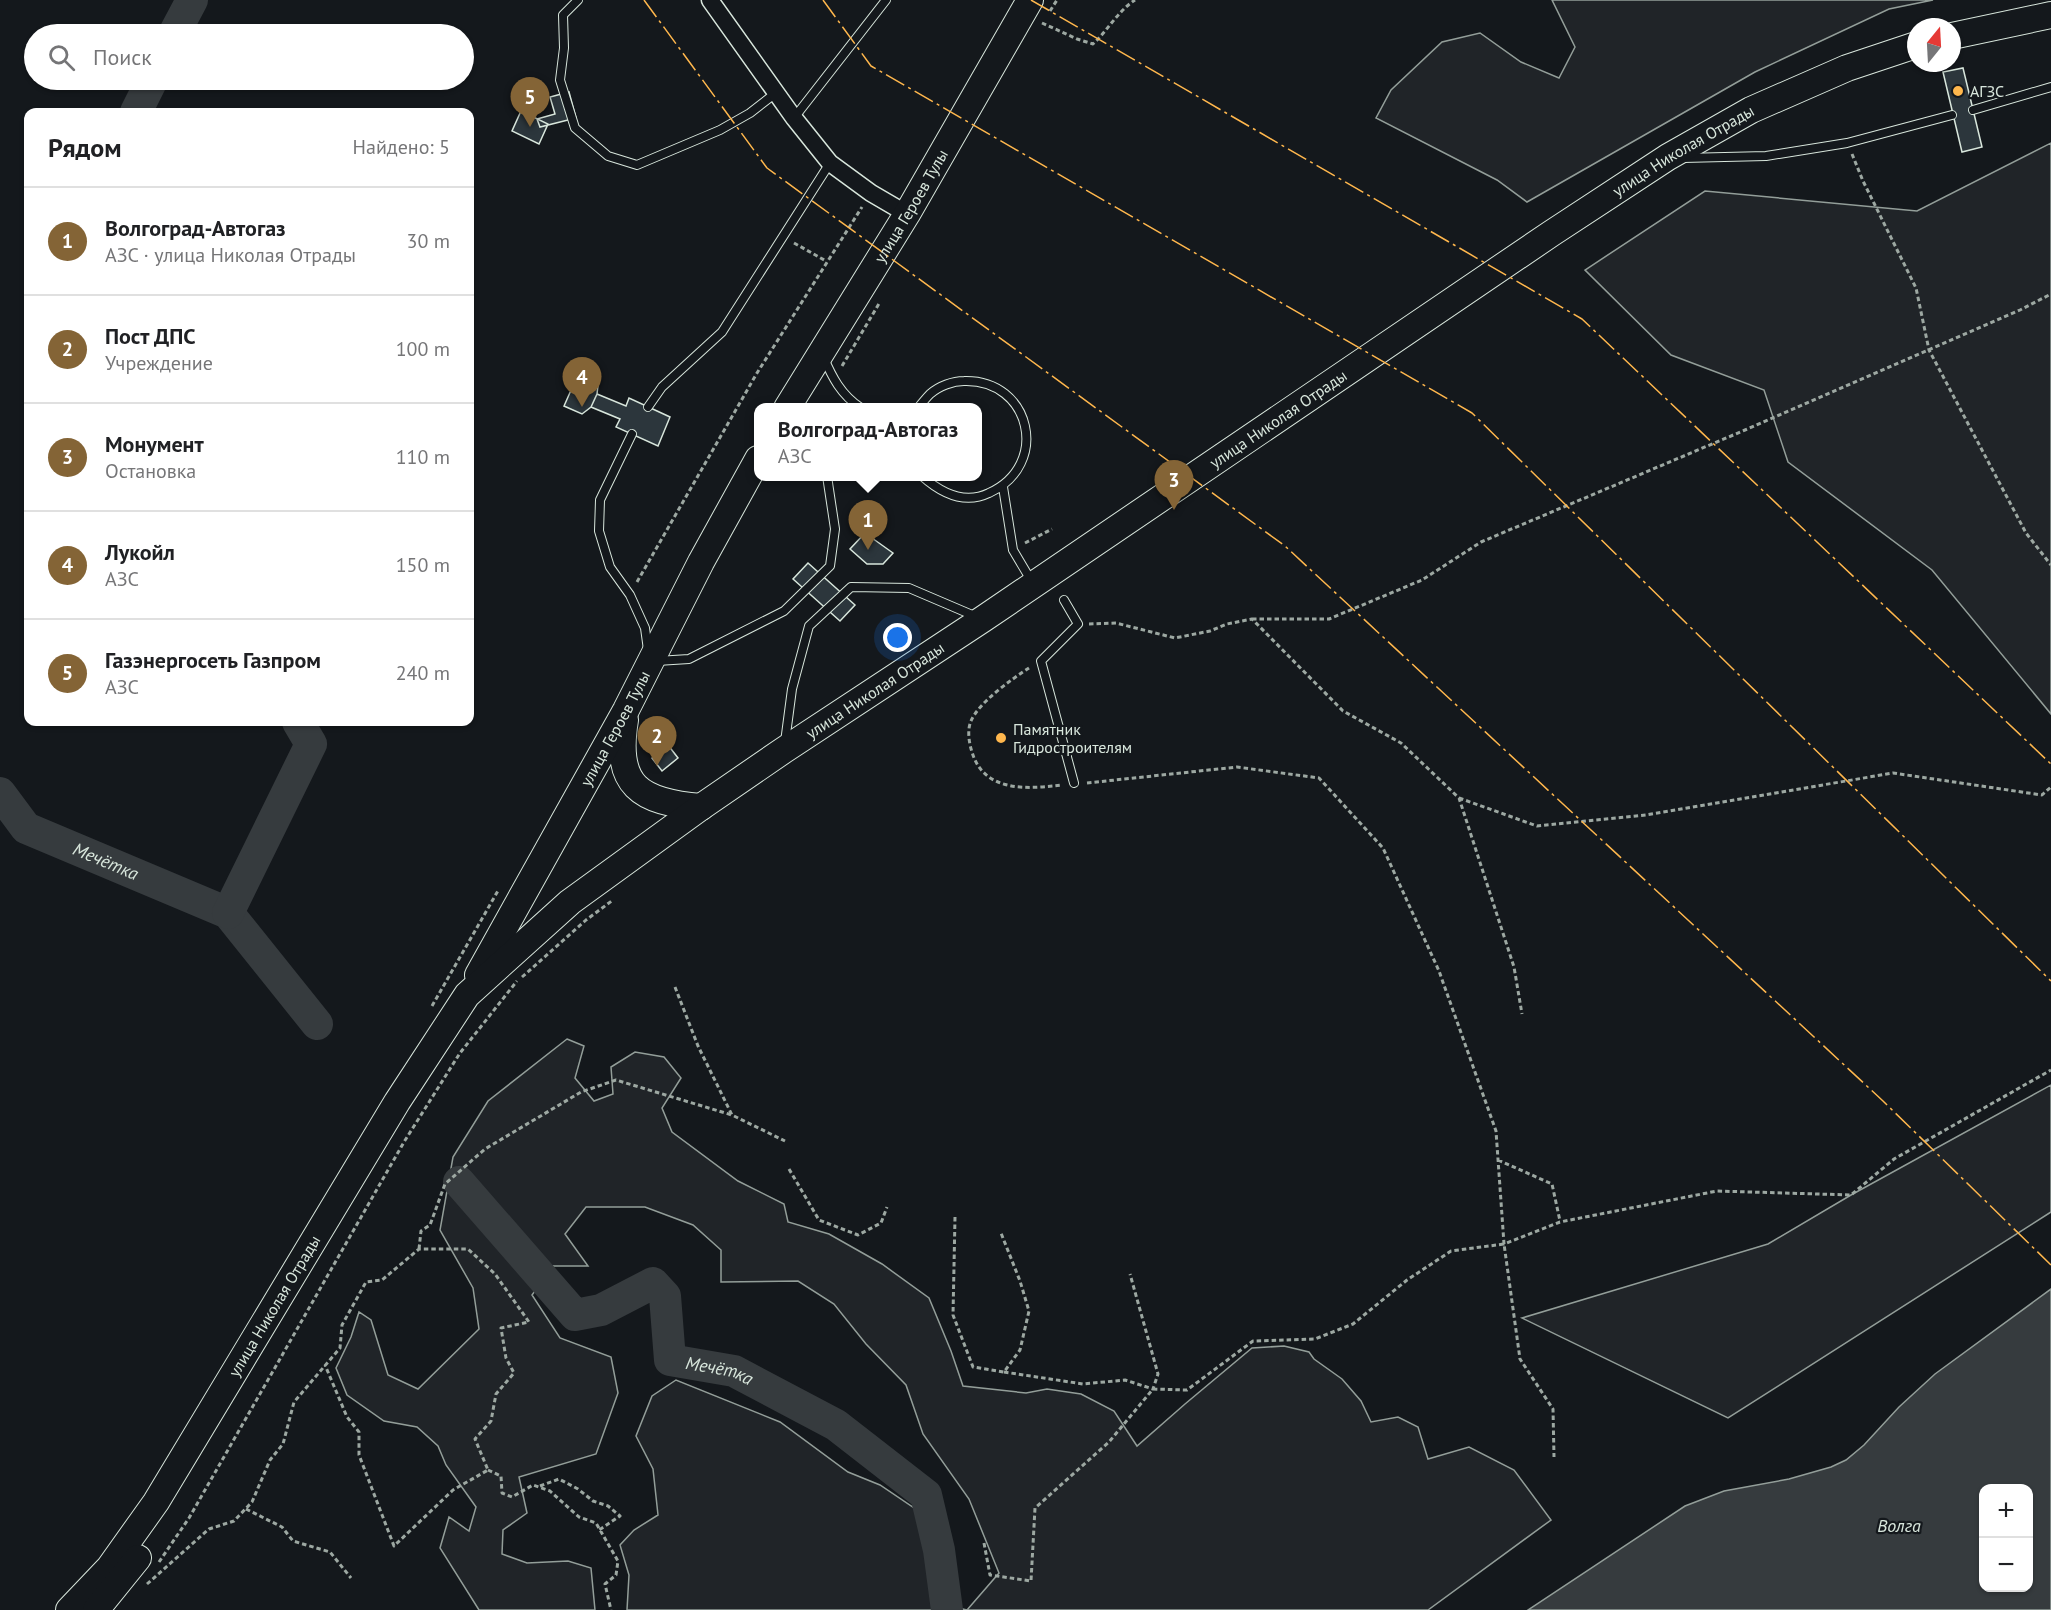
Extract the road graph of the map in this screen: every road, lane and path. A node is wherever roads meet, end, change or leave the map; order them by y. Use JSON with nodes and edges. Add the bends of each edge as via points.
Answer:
{"nodes":[{"id":1,"x":578,"y":0,"type":"edge"},
{"id":2,"x":710,"y":0,"type":"edge"},
{"id":3,"x":886,"y":0,"type":"edge"},
{"id":4,"x":1135,"y":0,"type":"edge"},
{"id":5,"x":1027,"y":4,"type":"edge"},
{"id":6,"x":2051,"y":15,"type":"edge"},
{"id":7,"x":1961,"y":34,"type":"edge"},
{"id":8,"x":1907,"y":48,"type":"edge"},
{"id":9,"x":2051,"y":87,"type":"edge"},
{"id":10,"x":777,"y":92,"type":"junction"},
{"id":11,"x":1973,"y":110,"type":"dead end"},
{"id":12,"x":1952,"y":115,"type":"dead end"},
{"id":13,"x":794,"y":118,"type":"junction"},
{"id":14,"x":1847,"y":143,"type":"junction"},
{"id":15,"x":1668,"y":157,"type":"junction"},
{"id":16,"x":830,"y":163,"type":"junction"},
{"id":17,"x":871,"y":193,"type":"junction"},
{"id":18,"x":907,"y":214,"type":"junction"},
{"id":19,"x":784,"y":237,"type":"junction"},
{"id":20,"x":826,"y":261,"type":"junction"},
{"id":21,"x":2051,"y":294,"type":"edge"},
{"id":22,"x":883,"y":298,"type":"dead end"},
{"id":23,"x":1929,"y":350,"type":"junction"},
{"id":24,"x":821,"y":352,"type":"junction"},
{"id":25,"x":833,"y":380,"type":"junction"},
{"id":26,"x":794,"y":402,"type":"edge"},
{"id":27,"x":854,"y":403,"type":"edge"},
{"id":28,"x":922,"y":403,"type":"edge"},
{"id":29,"x":648,"y":407,"type":"dead end"},
{"id":30,"x":632,"y":434,"type":"dead end"},
{"id":31,"x":754,"y":468,"type":"edge"},
{"id":32,"x":828,"y":481,"type":"edge"},
{"id":33,"x":927,"y":481,"type":"edge"},
{"id":34,"x":1003,"y":487,"type":"junction"},
{"id":35,"x":1052,"y":529,"type":"dead end"},
{"id":36,"x":1013,"y":550,"type":"junction"},
{"id":37,"x":2051,"y":565,"type":"edge"},
{"id":38,"x":1033,"y":584,"type":"junction"},
{"id":39,"x":630,"y":595,"type":"junction"},
{"id":40,"x":1064,"y":600,"type":"dead end"},
{"id":41,"x":983,"y":619,"type":"junction"},
{"id":42,"x":1252,"y":619,"type":"junction"},
{"id":43,"x":1078,"y":624,"type":"junction"},
{"id":44,"x":1041,"y":661,"type":"junction"},
{"id":45,"x":650,"y":662,"type":"junction"},
{"id":46,"x":627,"y":711,"type":"junction"},
{"id":47,"x":784,"y":750,"type":"junction"},
{"id":48,"x":1074,"y":783,"type":"junction"},
{"id":49,"x":2051,"y":787,"type":"edge"},
{"id":50,"x":1460,"y":798,"type":"junction"},
{"id":51,"x":701,"y":807,"type":"junction"},
{"id":52,"x":614,"y":899,"type":"dead end"},
{"id":53,"x":675,"y":987,"type":"dead end"},
{"id":54,"x":467,"y":995,"type":"junction"},
{"id":55,"x":1522,"y":1014,"type":"dead end"},
{"id":56,"x":2051,"y":1070,"type":"edge"},
{"id":57,"x":732,"y":1115,"type":"junction"},
{"id":58,"x":785,"y":1141,"type":"dead end"},
{"id":59,"x":1498,"y":1160,"type":"junction"},
{"id":60,"x":789,"y":1169,"type":"dead end"},
{"id":61,"x":887,"y":1207,"type":"dead end"},
{"id":62,"x":955,"y":1216,"type":"dead end"},
{"id":63,"x":1560,"y":1222,"type":"junction"},
{"id":64,"x":1001,"y":1233,"type":"dead end"},
{"id":65,"x":1504,"y":1244,"type":"junction"},
{"id":66,"x":420,"y":1249,"type":"junction"},
{"id":67,"x":1130,"y":1274,"type":"dead end"},
{"id":68,"x":325,"y":1365,"type":"junction"},
{"id":69,"x":1004,"y":1372,"type":"junction"},
{"id":70,"x":1153,"y":1389,"type":"junction"},
{"id":71,"x":1554,"y":1457,"type":"dead end"},
{"id":72,"x":488,"y":1470,"type":"junction"},
{"id":73,"x":538,"y":1487,"type":"junction"},
{"id":74,"x":246,"y":1509,"type":"junction"},
{"id":75,"x":599,"y":1530,"type":"junction"},
{"id":76,"x":984,"y":1544,"type":"dead end"},
{"id":77,"x":158,"y":1564,"type":"dead end"},
{"id":78,"x":152,"y":1573,"type":"dead end"},
{"id":79,"x":351,"y":1578,"type":"dead end"},
{"id":80,"x":145,"y":1582,"type":"dead end"},
{"id":81,"x":139,"y":1591,"type":"dead end"},
{"id":82,"x":103,"y":1602,"type":"edge"},
{"id":83,"x":69,"y":1610,"type":"edge"},
{"id":84,"x":610,"y":1610,"type":"edge"}],
"edges":[{"from":1,"to":10,"type":"lane","via":[[564,15],[560,80],[575,129],[608,156],[637,165],[720,130]]},
{"from":2,"to":10,"type":"street"},
{"from":3,"to":13,"type":"lane"},
{"from":4,"to":5,"type":"path","via":[[1124,7],[1093,44],[1043,23]]},
{"from":5,"to":18,"type":"main road","name":"улица Героев Тулы"},
{"from":6,"to":7,"type":"main road"},
{"from":8,"to":15,"type":"main road","name":"улица Николая Отрады","via":[[1847,68],[1751,110]]},
{"from":9,"to":11,"type":"lane"},
{"from":10,"to":13,"type":"street"},
{"from":12,"to":14,"type":"lane"},
{"from":13,"to":16,"type":"street"},
{"from":14,"to":15,"type":"lane","via":[[1766,156]]},
{"from":14,"to":23,"type":"path","via":[[1916,288]]},
{"from":15,"to":38,"type":"main road","name":"улица Николая Отрады"},
{"from":16,"to":17,"type":"street"},
{"from":16,"to":19,"type":"lane"},
{"from":17,"to":18,"type":"street"},
{"from":17,"to":20,"type":"path"},
{"from":18,"to":24,"type":"main road","name":"улица Героев Тулы"},
{"from":19,"to":20,"type":"path"},
{"from":19,"to":29,"type":"lane","via":[[722,332],[662,387]]},
{"from":20,"to":39,"type":"path"},
{"from":21,"to":23,"type":"path"},
{"from":22,"to":25,"type":"path"},
{"from":23,"to":37,"type":"path","via":[[2026,533]]},
{"from":23,"to":42,"type":"path","via":[[1481,542],[1422,580],[1329,619]]},
{"from":24,"to":25,"type":"lane"},
{"from":24,"to":26,"type":"main road","name":"улица Героев Тулы"},
{"from":25,"to":27,"type":"lane"},
{"from":28,"to":34,"type":"lane","via":[[932,392],[953,381],[978,381],[1000,390],[1018,407],[1026,428],[1026,450],[1018,471]]},
{"from":30,"to":39,"type":"lane","via":[[600,500],[598,531],[610,567]]},
{"from":31,"to":45,"type":"main road","name":"улица Героев Тулы"},
{"from":32,"to":45,"type":"lane","via":[[835,529],[830,566],[784,611],[689,659]]},
{"from":33,"to":34,"type":"lane","via":[[937,490],[959,498],[982,497]]},
{"from":34,"to":36,"type":"lane"},
{"from":35,"to":36,"type":"path"},
{"from":36,"to":38,"type":"lane"},
{"from":38,"to":41,"type":"main road","name":"улица Николая Отрады"},
{"from":39,"to":45,"type":"lane","via":[[645,628]]},
{"from":40,"to":43,"type":"lane"},
{"from":41,"to":47,"type":"main road","name":"улица Николая Отрады"},
{"from":41,"to":47,"type":"lane","via":[[909,588],[852,587],[808,626],[792,689]]},
{"from":42,"to":43,"type":"path","via":[[1175,638],[1116,623]]},
{"from":42,"to":50,"type":"path","via":[[1343,711],[1401,743]]},
{"from":43,"to":44,"type":"lane"},
{"from":44,"to":48,"type":"lane"},
{"from":44,"to":48,"type":"path","via":[[1013,678],[976,711],[970,722],[969,743],[975,764],[993,780],[1016,788],[1038,789]]},
{"from":45,"to":46,"type":"main road","name":"улица Героев Тулы"},
{"from":46,"to":51,"type":"main road","via":[[621,742],[623,761],[637,788],[662,802]]},
{"from":46,"to":54,"type":"main road","name":"улица Героев Тулы"},
{"from":47,"to":51,"type":"main road","name":"улица Николая Отрады"},
{"from":48,"to":59,"type":"path","via":[[1237,767],[1319,778],[1383,848],[1439,971],[1496,1131]]},
{"from":49,"to":50,"type":"path","via":[[2042,795],[1893,773],[1646,815],[1537,826]]},
{"from":50,"to":55,"type":"path","via":[[1514,967]]},
{"from":51,"to":54,"type":"main road","name":"улица Николая Отрады","via":[[570,902]]},
{"from":52,"to":77,"type":"path","via":[[516,982],[460,1053],[404,1142],[189,1518]]},
{"from":53,"to":57,"type":"path"},
{"from":54,"to":82,"type":"main road","name":"улица Николая Отрады","via":[[407,1110],[186,1486],[150,1542]]},
{"from":54,"to":83,"type":"main road","name":"улица Николая Отрады","via":[[397,1102],[172,1478],[109,1568]]},
{"from":56,"to":63,"type":"path","via":[[1894,1159],[1851,1195],[1717,1191]]},
{"from":57,"to":58,"type":"path"},
{"from":57,"to":66,"type":"path","via":[[616,1080],[581,1092],[485,1149],[445,1184],[430,1226],[421,1232]]},
{"from":59,"to":63,"type":"path","via":[[1552,1184]]},
{"from":59,"to":65,"type":"path"},
{"from":60,"to":61,"type":"path","via":[[819,1220],[858,1235],[881,1223]]},
{"from":62,"to":69,"type":"path","via":[[953,1315],[973,1366]]},
{"from":63,"to":65,"type":"path"},
{"from":64,"to":69,"type":"path","via":[[1029,1311],[1020,1350]]},
{"from":65,"to":70,"type":"path","via":[[1450,1251],[1353,1324],[1315,1339],[1253,1341],[1187,1390]]},
{"from":65,"to":71,"type":"path","via":[[1520,1359],[1553,1409]]},
{"from":66,"to":68,"type":"path","via":[[382,1280],[366,1282],[342,1325],[340,1348]]},
{"from":66,"to":72,"type":"path","via":[[468,1249],[495,1274],[530,1322],[501,1328],[506,1358],[514,1373],[496,1394],[491,1421],[475,1439]]},
{"from":67,"to":70,"type":"path","via":[[1158,1374]]},
{"from":68,"to":72,"type":"path","via":[[347,1417],[359,1432],[359,1455],[393,1546],[453,1490]]},
{"from":68,"to":74,"type":"path","via":[[294,1402],[283,1444],[270,1460]]},
{"from":69,"to":70,"type":"path","via":[[1083,1384],[1125,1380]]},
{"from":70,"to":76,"type":"path","via":[[1109,1442],[1035,1508],[1031,1581],[990,1575]]},
{"from":72,"to":73,"type":"path","via":[[501,1476],[502,1492],[512,1497],[533,1485]]},
{"from":73,"to":75,"type":"path","via":[[550,1491],[579,1517],[596,1523]]},
{"from":73,"to":75,"type":"path","via":[[559,1479],[620,1516]]},
{"from":74,"to":79,"type":"path","via":[[282,1527],[293,1541],[330,1551]]},
{"from":74,"to":81,"type":"path","via":[[234,1521],[209,1529]]},
{"from":75,"to":84,"type":"path","via":[[618,1561],[616,1575],[605,1584]]},
{"from":78,"to":80,"type":"path"}]}
